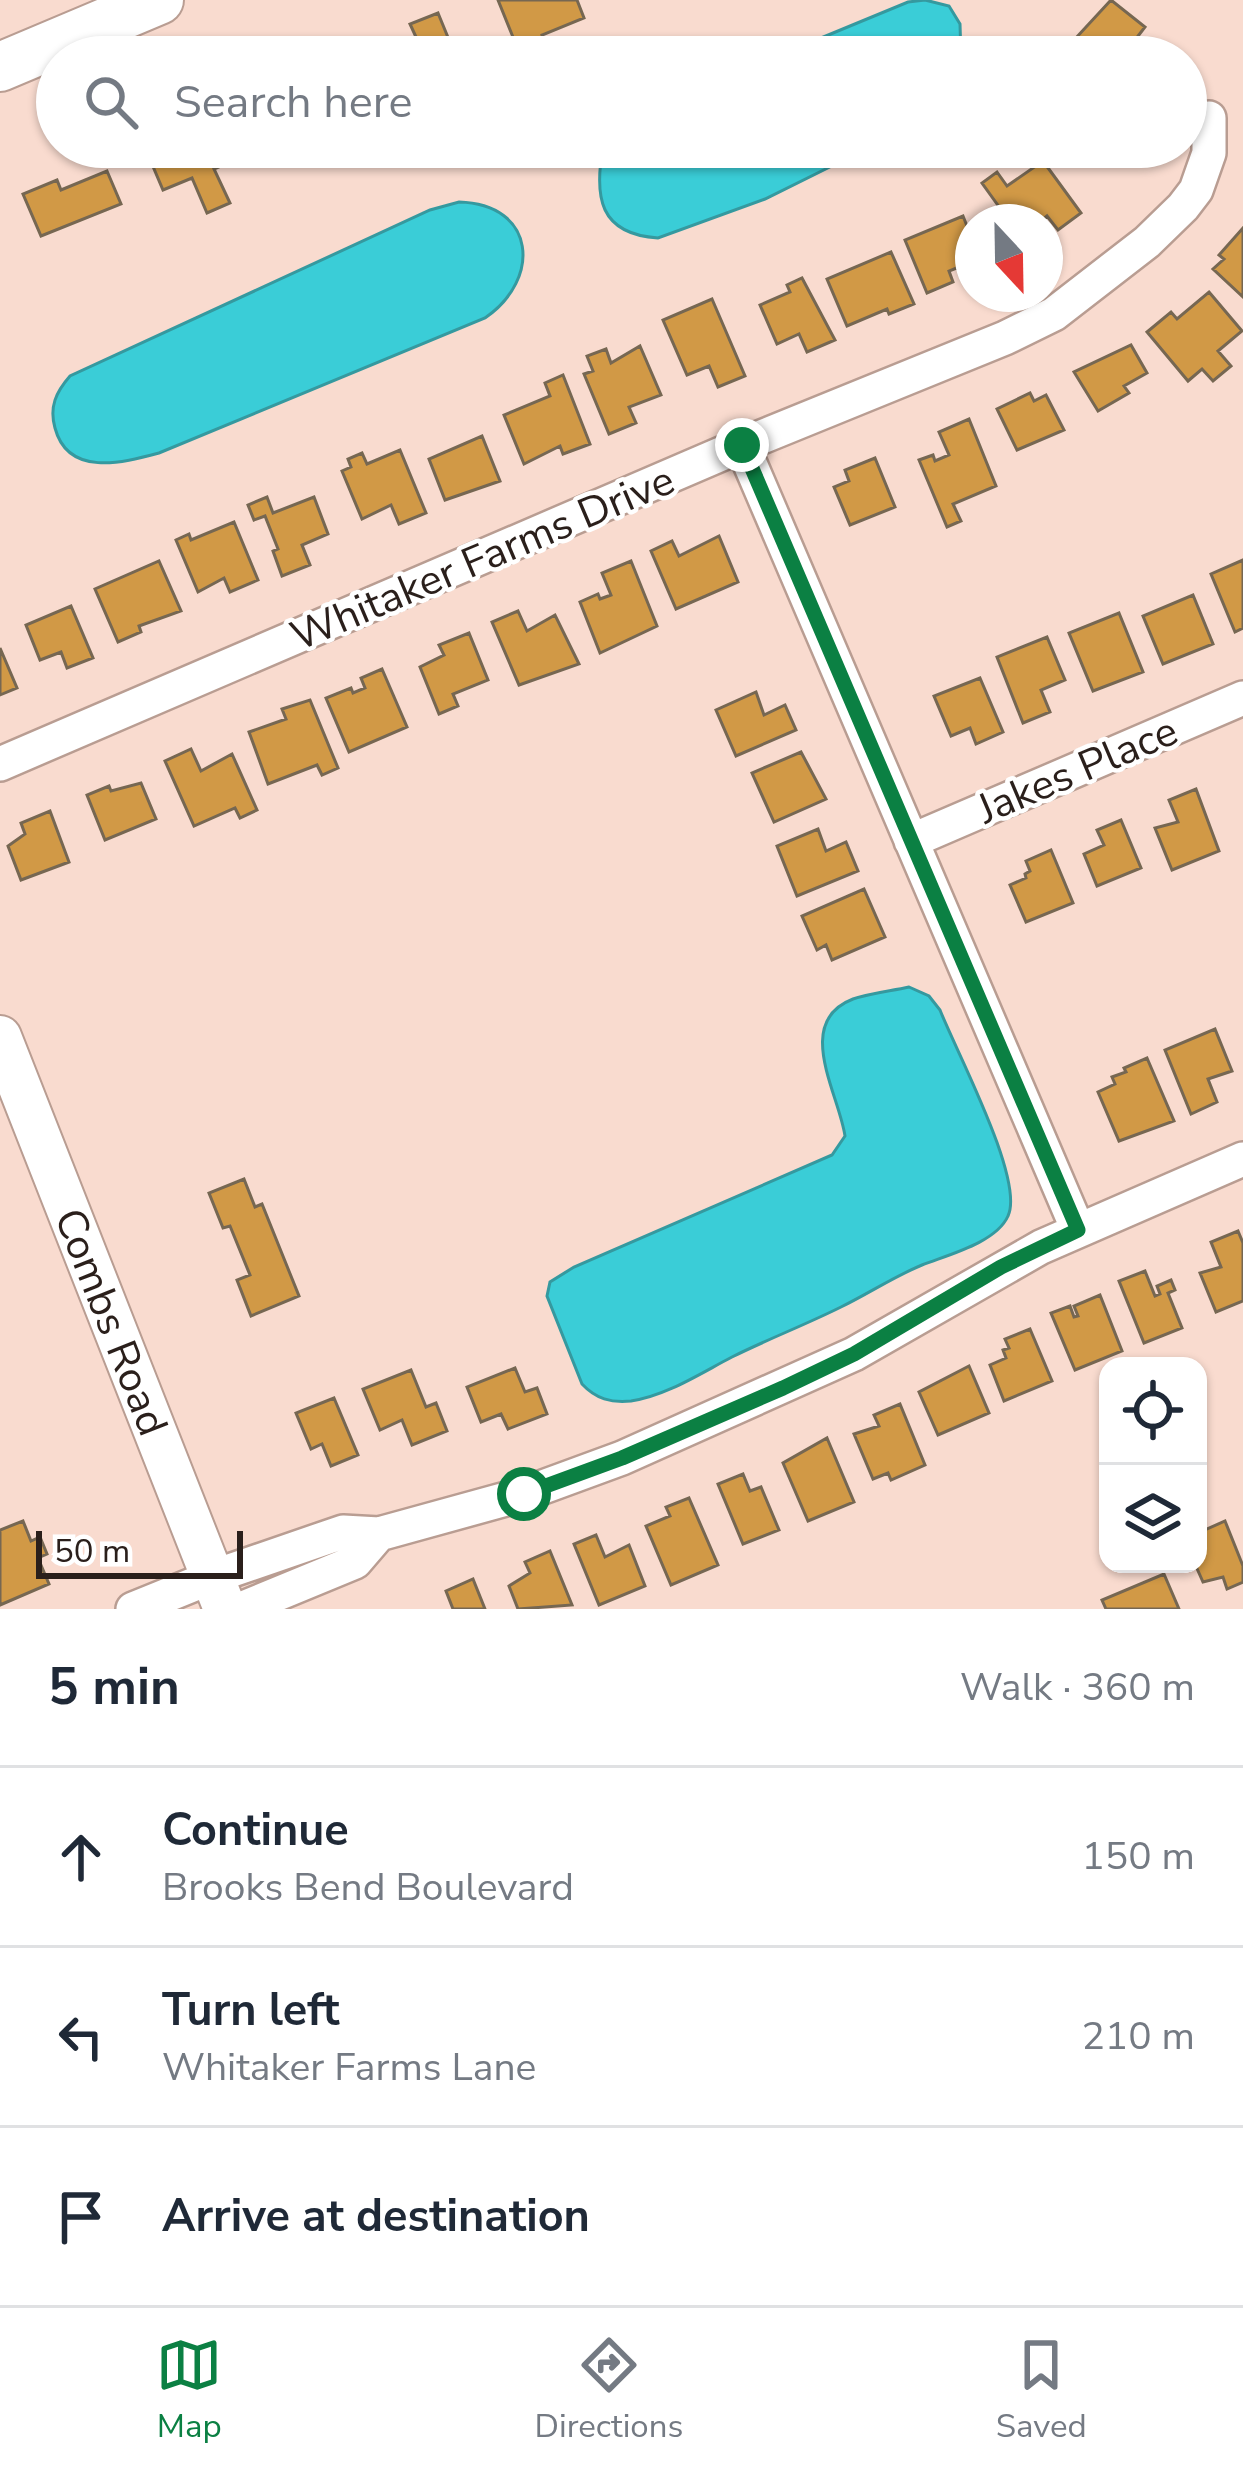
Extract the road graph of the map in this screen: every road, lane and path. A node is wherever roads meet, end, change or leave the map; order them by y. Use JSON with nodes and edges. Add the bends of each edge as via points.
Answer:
{"nodes":[{"id":1,"x":159,"y":0,"type":"edge"},
{"id":2,"x":74,"y":36,"type":"edge"},
{"id":3,"x":36,"y":52,"type":"edge"},
{"id":4,"x":0,"y":67,"type":"edge"},
{"id":5,"x":1209,"y":118,"type":"dead end"},
{"id":6,"x":1207,"y":159,"type":"edge"},
{"id":7,"x":1204,"y":168,"type":"edge"},
{"id":8,"x":742,"y":445,"type":"junction"},
{"id":9,"x":1243,"y":698,"type":"edge"},
{"id":10,"x":0,"y":764,"type":"edge"},
{"id":11,"x":911,"y":841,"type":"junction"},
{"id":12,"x":0,"y":1037,"type":"edge"},
{"id":13,"x":1243,"y":1159,"type":"edge"},
{"id":14,"x":1078,"y":1230,"type":"junction"},
{"id":15,"x":380,"y":1534,"type":"junction"},
{"id":16,"x":219,"y":1593,"type":"edge"},
{"id":17,"x":133,"y":1609,"type":"edge"},
{"id":18,"x":241,"y":1609,"type":"edge"}],
"edges":[{"from":1,"to":2,"type":"main road"},
{"from":3,"to":4,"type":"main road"},
{"from":5,"to":6,"type":"street","name":"Whitaker Farms Drive"},
{"from":7,"to":8,"type":"street","name":"Whitaker Farms Drive","via":[[1183,207],[1054,314]]},
{"from":8,"to":10,"type":"street","name":"Whitaker Farms Drive"},
{"from":8,"to":11,"type":"street"},
{"from":9,"to":11,"type":"street","name":"Jakes Place"},
{"from":11,"to":14,"type":"street"},
{"from":12,"to":16,"type":"street","name":"Combs Road"},
{"from":13,"to":14,"type":"street"},
{"from":14,"to":15,"type":"street","via":[[783,1388],[573,1477]]},
{"from":15,"to":16,"type":"street","via":[[344,1532]]},
{"from":15,"to":18,"type":"street","via":[[355,1562]]},
{"from":16,"to":17,"type":"street"}]}
